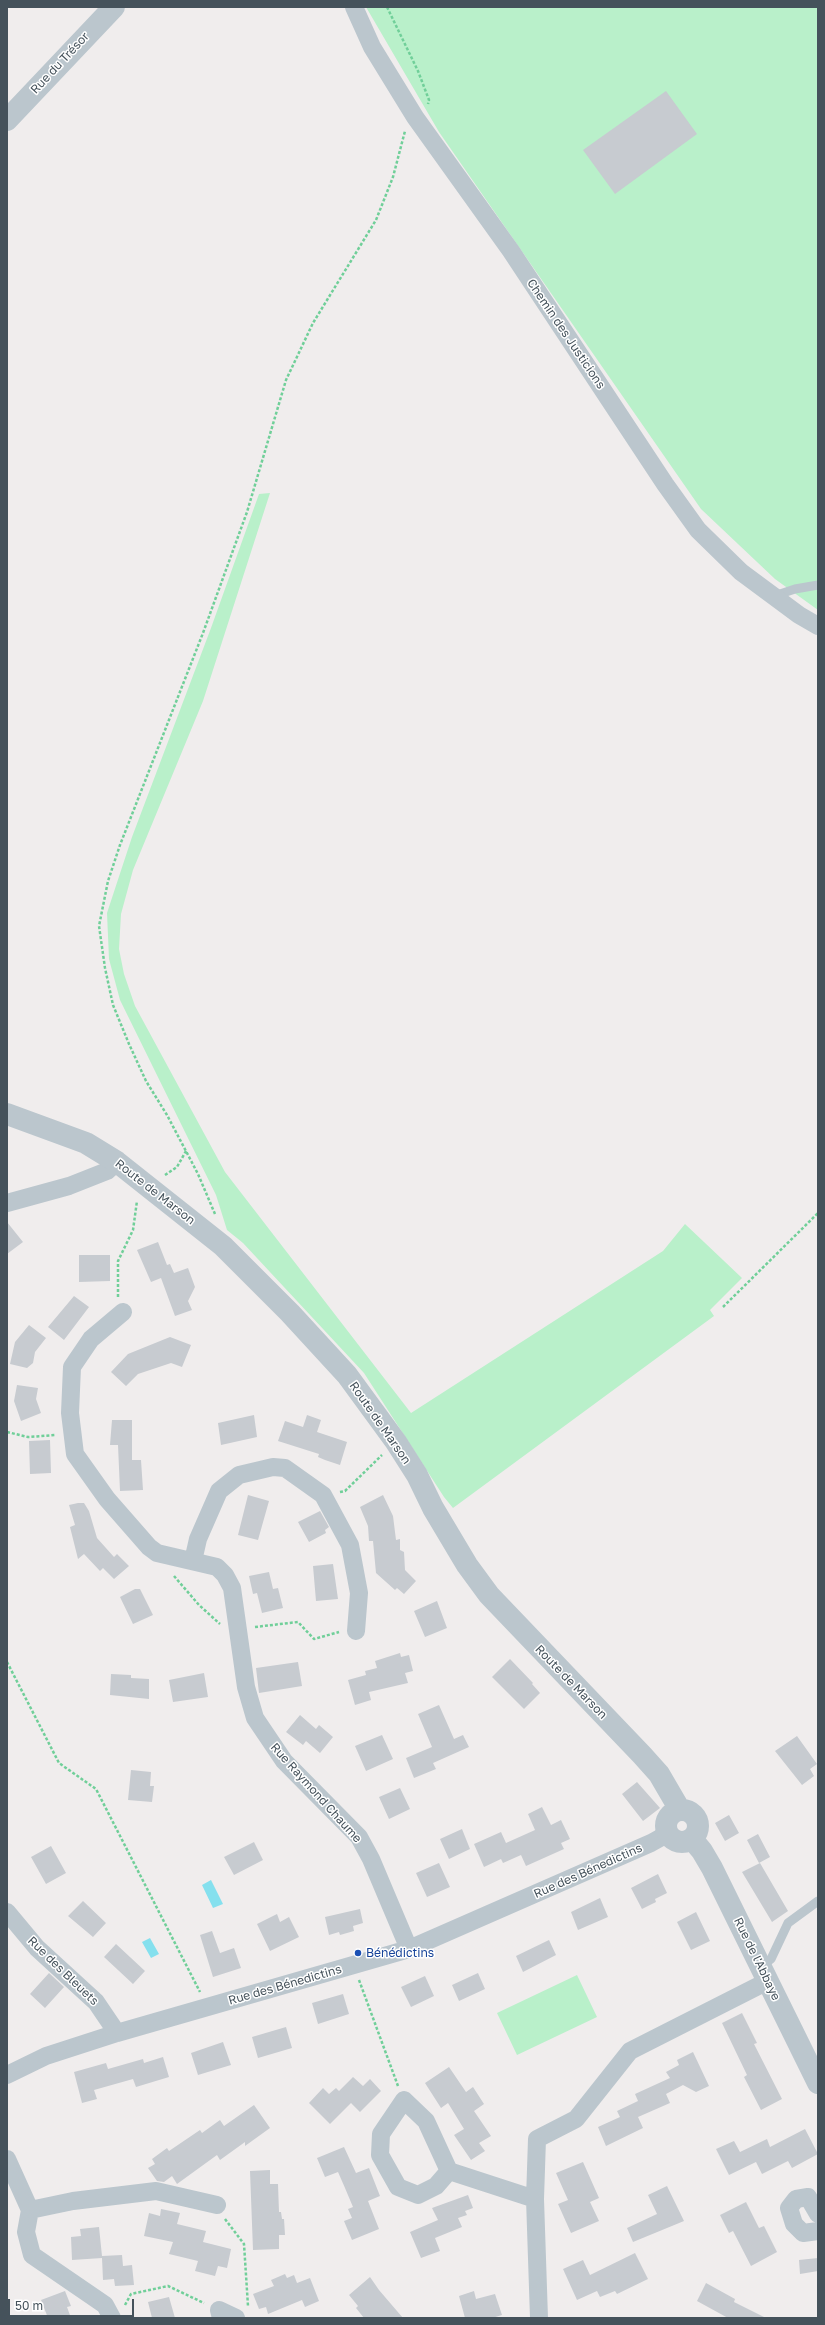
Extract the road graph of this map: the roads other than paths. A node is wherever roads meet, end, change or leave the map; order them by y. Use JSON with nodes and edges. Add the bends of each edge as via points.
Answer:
{"nodes":[{"id":1,"x":114,"y":7,"type":"edge"},
{"id":2,"x":354,"y":7,"type":"edge"},
{"id":3,"x":7,"y":120,"type":"edge"},
{"id":4,"x":818,"y":585,"type":"edge"},
{"id":5,"x":774,"y":596,"type":"junction"},
{"id":6,"x":818,"y":626,"type":"edge"},
{"id":7,"x":7,"y":1114,"type":"edge"},
{"id":8,"x":117,"y":1162,"type":"junction"},
{"id":9,"x":7,"y":1203,"type":"edge"},
{"id":10,"x":123,"y":1312,"type":"road end"},
{"id":11,"x":193,"y":1561,"type":"junction"},
{"id":12,"x":356,"y":1631,"type":"road end"},
{"id":13,"x":680,"y":1810,"type":"junction"},
{"id":14,"x":669,"y":1833,"type":"junction"},
{"id":15,"x":692,"y":1839,"type":"junction"},
{"id":16,"x":818,"y":1901,"type":"edge"},
{"id":17,"x":7,"y":1912,"type":"edge"},
{"id":18,"x":409,"y":1949,"type":"junction"},
{"id":19,"x":764,"y":1974,"type":"junction"},
{"id":20,"x":117,"y":2033,"type":"junction"},
{"id":21,"x":7,"y":2075,"type":"edge"},
{"id":22,"x":818,"y":2083,"type":"edge"},
{"id":23,"x":7,"y":2159,"type":"edge"},
{"id":24,"x":449,"y":2171,"type":"junction"},
{"id":25,"x":534,"y":2199,"type":"junction"},
{"id":26,"x":217,"y":2205,"type":"road end"},
{"id":27,"x":30,"y":2210,"type":"junction"},
{"id":28,"x":818,"y":2214,"type":"edge"},
{"id":29,"x":817,"y":2230,"type":"edge"},
{"id":30,"x":220,"y":2314,"type":"edge"},
{"id":31,"x":242,"y":2314,"type":"edge"},
{"id":32,"x":116,"y":2315,"type":"edge"},
{"id":33,"x":539,"y":2318,"type":"edge"}],
"edges":[{"from":1,"to":3,"type":"street","name":"Rue du Trésor"},
{"from":2,"to":5,"type":"street","name":"Chemin des Justicions","via":[[372,47],[415,117],[510,251],[665,484],[698,530],[741,572]]},
{"from":4,"to":5,"type":"lane"},
{"from":5,"to":6,"type":"street","name":"Chemin des Justicions"},
{"from":7,"to":8,"type":"street","name":"Route de Marson","via":[[86,1143]]},
{"from":8,"to":9,"type":"street","via":[[107,1171],[69,1186]]},
{"from":8,"to":13,"type":"street","name":"Route de Marson","via":[[224,1246],[347,1375],[396,1442],[417,1475],[433,1508],[489,1595],[659,1774]]},
{"from":10,"to":11,"type":"street","name":"Rue Raymond Chaume","via":[[91,1339],[72,1367],[70,1414],[75,1454],[107,1499],[149,1547],[157,1553]]},
{"from":11,"to":12,"type":"street","via":[[198,1539],[219,1490],[239,1475],[273,1467],[285,1468],[323,1494],[350,1545],[359,1593]]},
{"from":11,"to":18,"type":"street","name":"Rue Raymond Chaume","via":[[217,1567],[232,1588],[246,1688],[259,1724],[284,1761],[359,1837]]},
{"from":13,"to":14,"type":"street","via":[[670,1816],[667,1828]]},
{"from":13,"to":15,"type":"street","via":[[691,1812],[696,1817],[698,1828]]},
{"from":14,"to":15,"type":"street","via":[[679,1841]]},
{"from":14,"to":18,"type":"street","name":"Rue des Bénedictins"},
{"from":15,"to":19,"type":"street","name":"Rue de l'Abbaye","via":[[712,1868]]},
{"from":16,"to":19,"type":"lane","via":[[788,1923]]},
{"from":17,"to":20,"type":"street","name":"Rue des Bleuets","via":[[37,1948],[96,2002]]},
{"from":18,"to":20,"type":"street","name":"Rue des Bénedictins"},
{"from":19,"to":22,"type":"street","name":"Rue de l'Abbaye"},
{"from":19,"to":25,"type":"street","via":[[686,2022],[630,2051],[576,2120],[537,2139]]},
{"from":20,"to":21,"type":"street","name":"Rue des Bénedictins","via":[[46,2056]]},
{"from":23,"to":27,"type":"street"},
{"from":24,"to":24,"type":"street","via":[[426,2121],[404,2100],[381,2134],[380,2155],[398,2188],[418,2196],[436,2186]]},
{"from":24,"to":25,"type":"street"},
{"from":25,"to":33,"type":"street"},
{"from":26,"to":27,"type":"street","via":[[156,2191],[73,2201]]},
{"from":27,"to":32,"type":"street","via":[[26,2232],[32,2255]]},
{"from":28,"to":29,"type":"street","via":[[808,2197],[796,2199],[789,2208],[794,2224],[803,2233]]},
{"from":30,"to":31,"type":"street"}]}
